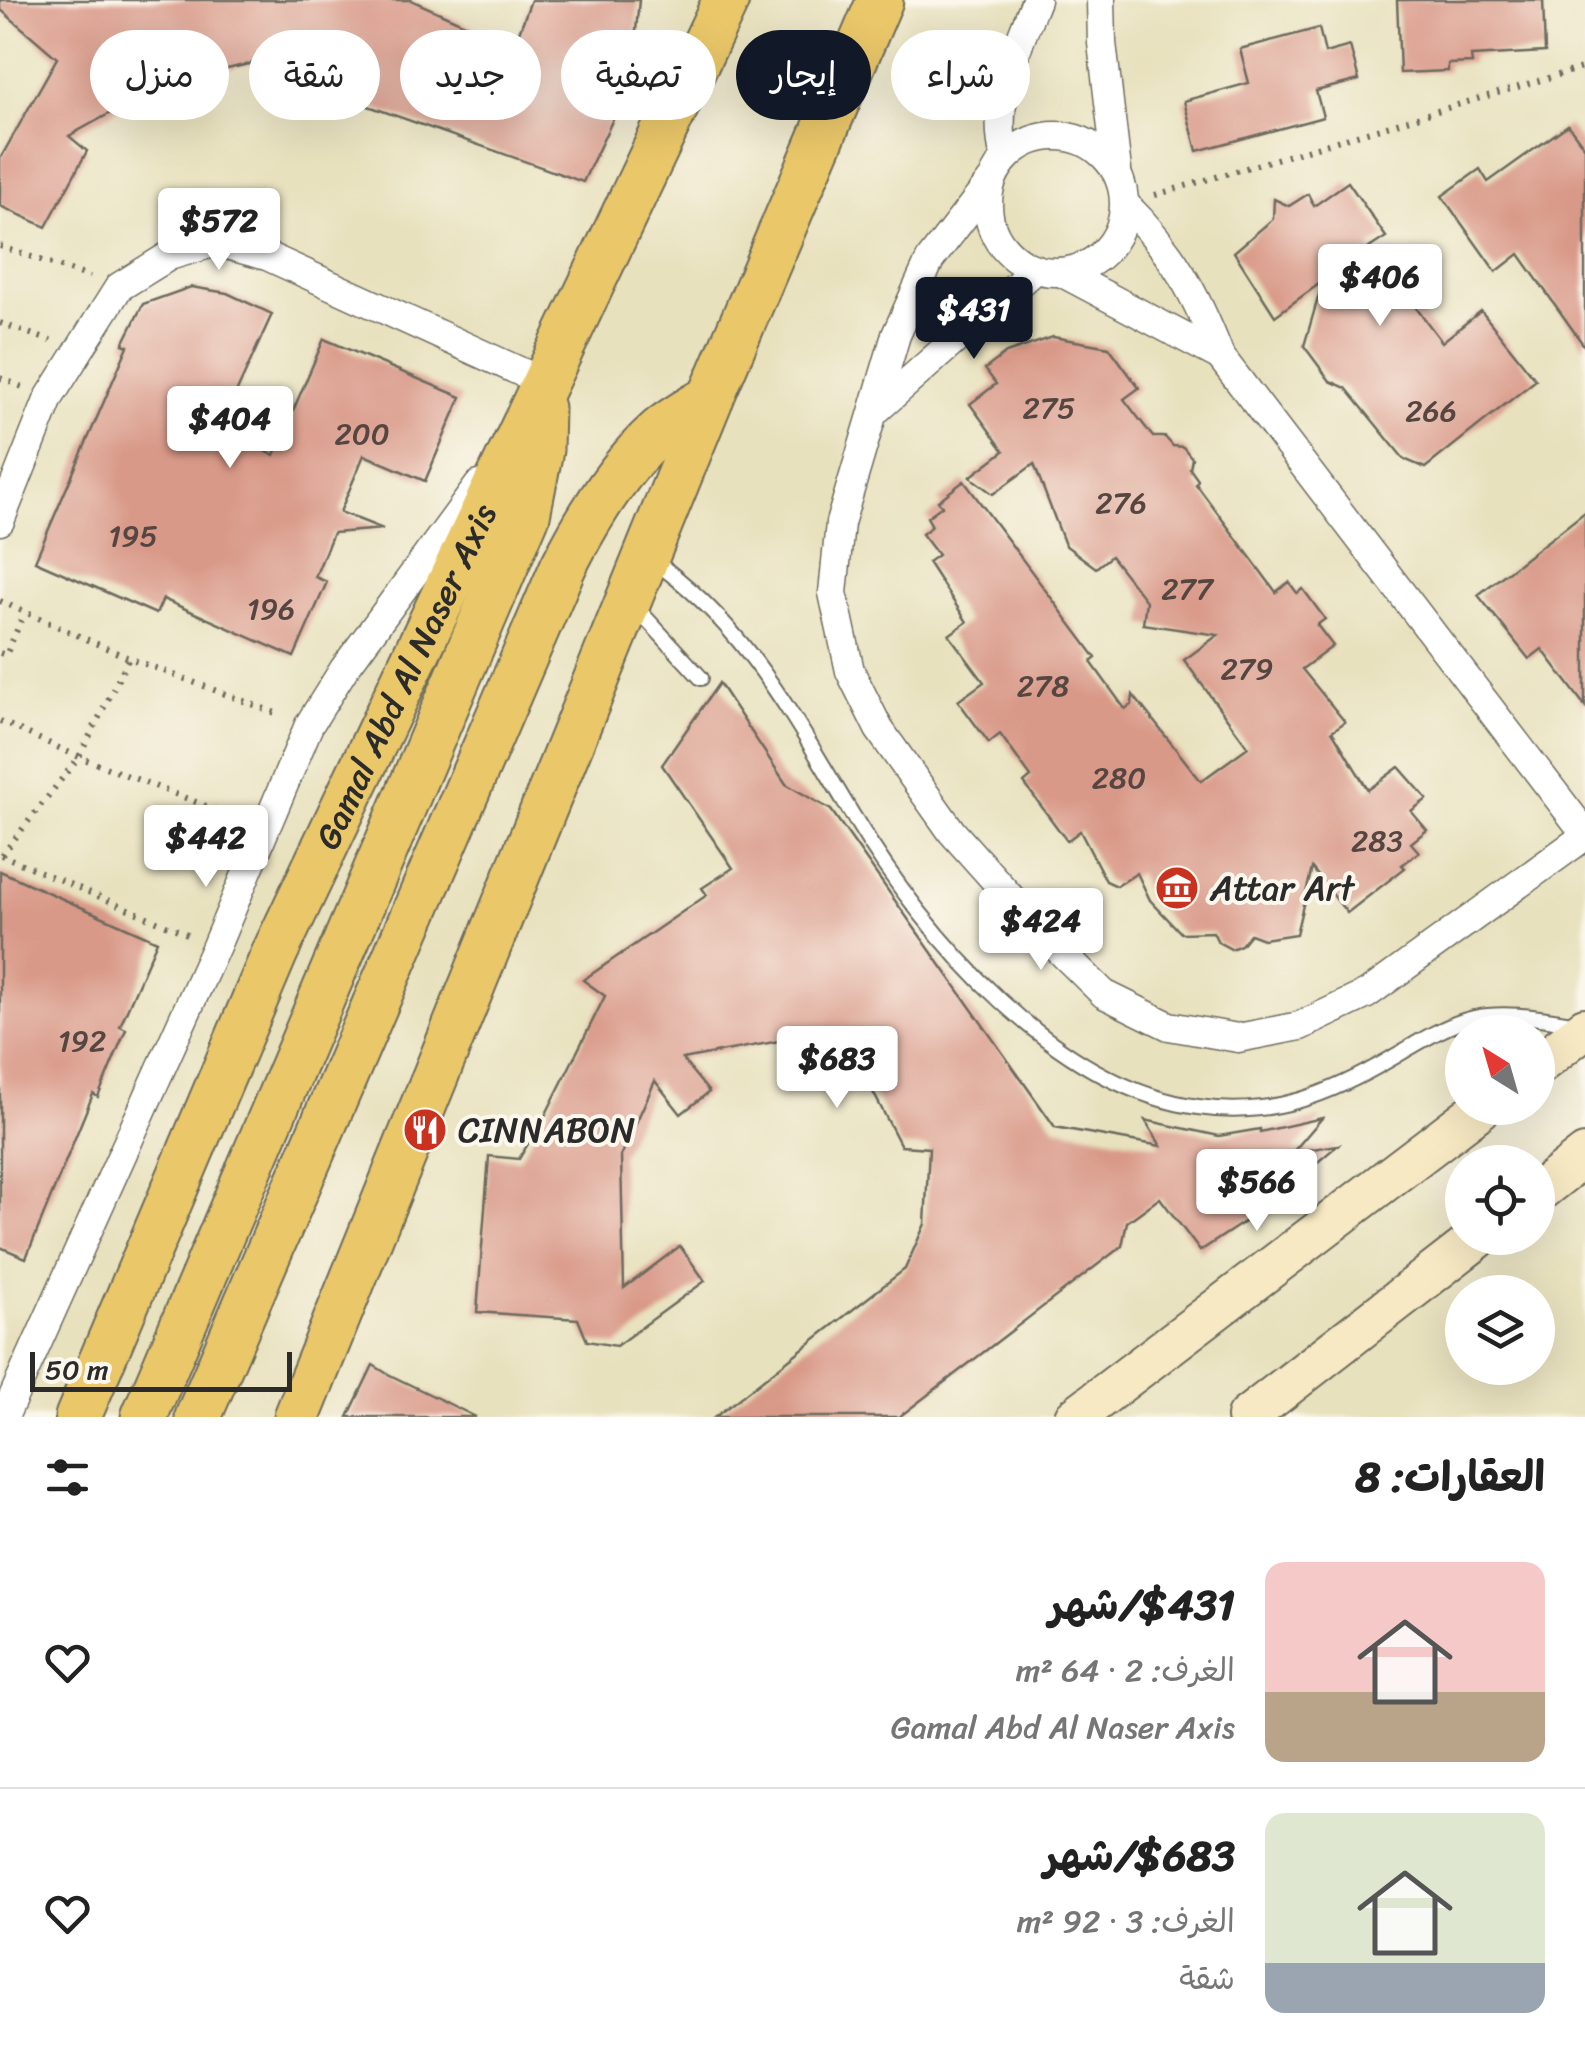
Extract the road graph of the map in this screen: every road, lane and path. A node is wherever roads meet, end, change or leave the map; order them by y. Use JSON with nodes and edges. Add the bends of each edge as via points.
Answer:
{"nodes":[{"id":1,"x":880,"y":0,"type":"edge"},
{"id":2,"x":1036,"y":0,"type":"edge"},
{"id":3,"x":1101,"y":0,"type":"edge"},
{"id":4,"x":720,"y":6,"type":"edge"},
{"id":5,"x":1585,"y":67,"type":"edge"},
{"id":6,"x":998,"y":170,"type":"junction"},
{"id":7,"x":1118,"y":172,"type":"junction"},
{"id":8,"x":1125,"y":204,"type":"junction"},
{"id":9,"x":0,"y":246,"type":"edge"},
{"id":10,"x":1048,"y":271,"type":"junction"},
{"id":11,"x":120,"y":287,"type":"junction"},
{"id":12,"x":0,"y":323,"type":"edge"},
{"id":13,"x":78,"y":350,"type":"junction"},
{"id":14,"x":1220,"y":356,"type":"junction"},
{"id":15,"x":543,"y":382,"type":"junction"},
{"id":16,"x":712,"y":397,"type":"junction"},
{"id":17,"x":873,"y":413,"type":"junction"},
{"id":18,"x":521,"y":428,"type":"junction"},
{"id":19,"x":0,"y":522,"type":"edge"},
{"id":20,"x":646,"y":556,"type":"junction"},
{"id":21,"x":629,"y":600,"type":"junction"},
{"id":22,"x":0,"y":601,"type":"edge"},
{"id":23,"x":24,"y":614,"type":"junction"},
{"id":24,"x":0,"y":653,"type":"edge"},
{"id":25,"x":129,"y":658,"type":"junction"},
{"id":26,"x":701,"y":678,"type":"dead end"},
{"id":27,"x":0,"y":722,"type":"edge"},
{"id":28,"x":308,"y":725,"type":"junction"},
{"id":29,"x":80,"y":757,"type":"junction"},
{"id":30,"x":264,"y":828,"type":"junction"},
{"id":31,"x":1585,"y":835,"type":"edge"},
{"id":32,"x":1,"y":854,"type":"edge"},
{"id":33,"x":216,"y":946,"type":"junction"},
{"id":34,"x":1585,"y":1027,"type":"edge"},
{"id":35,"x":1555,"y":1051,"type":"edge"},
{"id":36,"x":1459,"y":1125,"type":"edge"},
{"id":37,"x":1580,"y":1162,"type":"edge"},
{"id":38,"x":1555,"y":1180,"type":"edge"},
{"id":39,"x":1456,"y":1255,"type":"edge"},
{"id":40,"x":9,"y":1379,"type":"edge"},
{"id":41,"x":4,"y":1417,"type":"edge"},
{"id":42,"x":78,"y":1417,"type":"edge"},
{"id":43,"x":144,"y":1417,"type":"edge"},
{"id":44,"x":198,"y":1417,"type":"edge"},
{"id":45,"x":297,"y":1417,"type":"edge"},
{"id":46,"x":1075,"y":1417,"type":"edge"},
{"id":47,"x":1247,"y":1417,"type":"edge"}],
"edges":[{"from":1,"to":16,"type":"main road"},
{"from":2,"to":6,"type":"street","via":[[1000,106]]},
{"from":3,"to":7,"type":"street"},
{"from":4,"to":15,"type":"main road","name":"Gamal Abd Al Naser Axis"},
{"from":5,"to":8,"type":"path"},
{"from":6,"to":7,"type":"street","via":[[1026,142],[1051,135],[1078,138]]},
{"from":6,"to":10,"type":"street","via":[[988,209],[994,235],[1011,256]]},
{"from":6,"to":17,"type":"street","via":[[930,260],[896,335]]},
{"from":7,"to":8,"type":"street"},
{"from":8,"to":10,"type":"street","via":[[1106,251],[1085,266]]},
{"from":8,"to":14,"type":"street","via":[[1158,236],[1202,310]]},
{"from":9,"to":11,"type":"path"},
{"from":10,"to":14,"type":"street"},
{"from":10,"to":17,"type":"street"},
{"from":11,"to":13,"type":"street"},
{"from":11,"to":15,"type":"street","via":[[169,256],[216,242],[268,256]]},
{"from":12,"to":13,"type":"path"},
{"from":13,"to":19,"type":"street","via":[[49,398]]},
{"from":14,"to":31,"type":"street"},
{"from":15,"to":18,"type":"main road","name":"Gamal Abd Al Naser Axis"},
{"from":15,"to":43,"type":"main road","via":[[540,450],[526,516]]},
{"from":16,"to":20,"type":"main road"},
{"from":16,"to":44,"type":"main road","via":[[659,431],[626,468],[563,567]]},
{"from":17,"to":31,"type":"street","via":[[840,523],[834,593],[850,671],[879,729],[952,832],[1104,994],[1169,1026],[1238,1038],[1300,1026],[1367,994]]},
{"from":18,"to":28,"type":"street"},
{"from":18,"to":42,"type":"main road","name":"Gamal Abd Al Naser Axis","via":[[275,952]]},
{"from":20,"to":21,"type":"main road"},
{"from":20,"to":34,"type":"lane","via":[[702,598],[749,650],[856,821],[940,936],[1042,1036],[1100,1077],[1203,1108],[1274,1106],[1343,1087],[1474,1018],[1518,1016]]},
{"from":21,"to":26,"type":"lane"},
{"from":21,"to":45,"type":"main road"},
{"from":22,"to":23,"type":"path"},
{"from":23,"to":24,"type":"path","via":[[6,655]]},
{"from":23,"to":25,"type":"path"},
{"from":25,"to":28,"type":"path"},
{"from":25,"to":29,"type":"path"},
{"from":27,"to":29,"type":"path"},
{"from":28,"to":30,"type":"street"},
{"from":29,"to":30,"type":"path"},
{"from":29,"to":32,"type":"path"},
{"from":30,"to":33,"type":"street"},
{"from":32,"to":33,"type":"path"},
{"from":33,"to":40,"type":"street"},
{"from":34,"to":35,"type":"main road"},
{"from":36,"to":46,"type":"main road"},
{"from":37,"to":38,"type":"main road"},
{"from":39,"to":47,"type":"main road"},
{"from":40,"to":41,"type":"street"}]}
